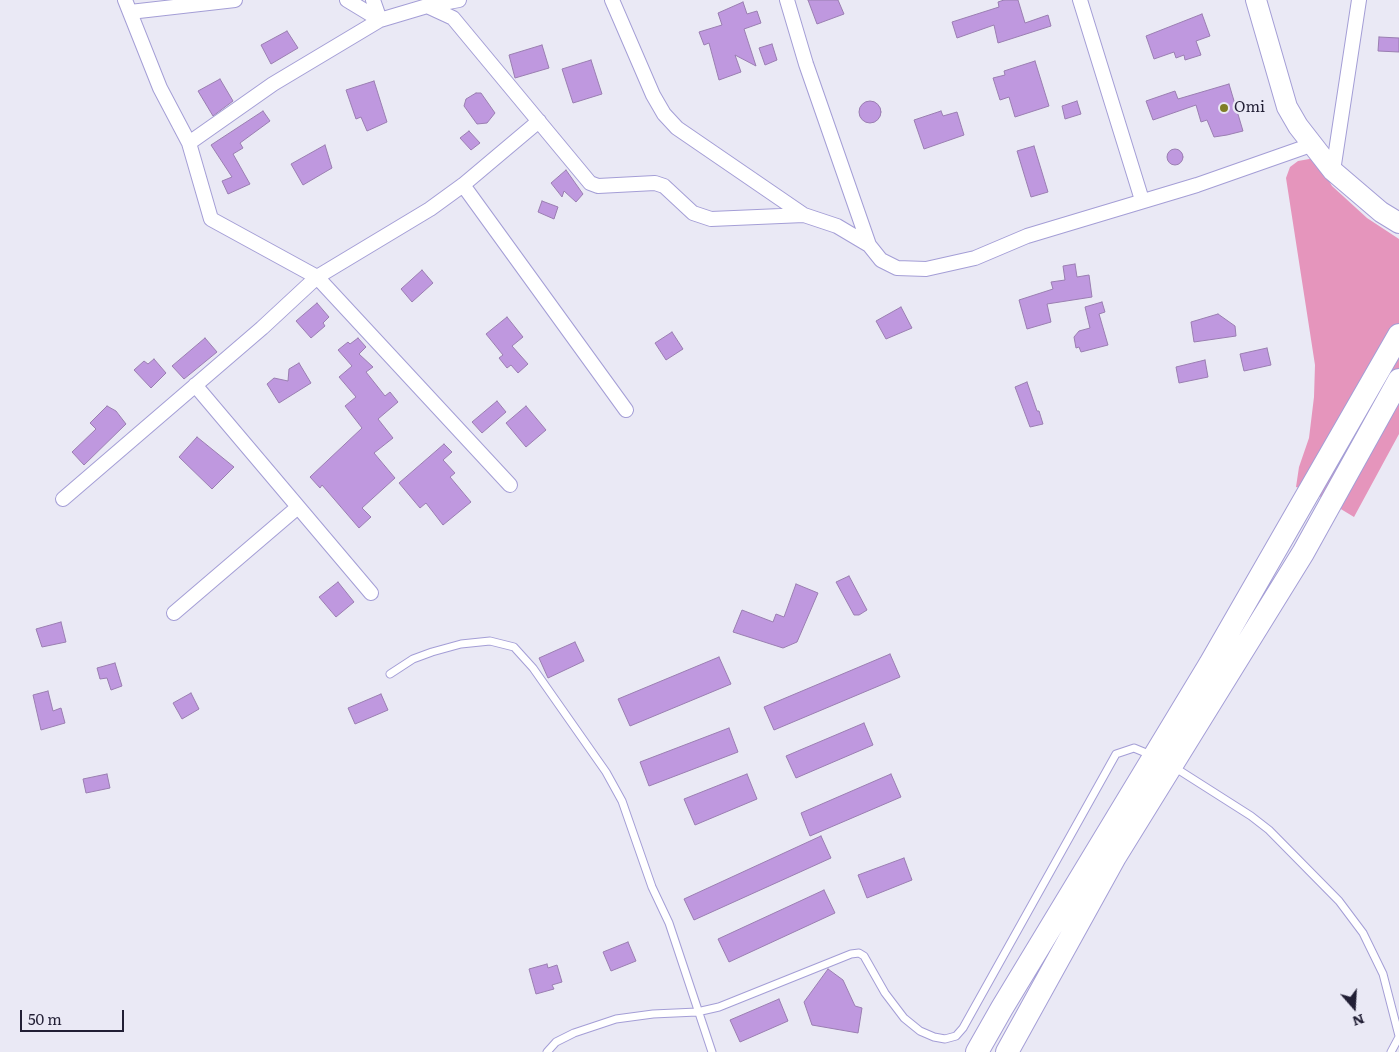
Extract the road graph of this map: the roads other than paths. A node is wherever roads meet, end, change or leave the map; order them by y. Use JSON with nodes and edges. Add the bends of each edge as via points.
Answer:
{"nodes":[{"id":1,"x":235,"y":0,"type":"edge"},
{"id":2,"x":347,"y":0,"type":"edge"},
{"id":3,"x":373,"y":0,"type":"edge"},
{"id":4,"x":459,"y":0,"type":"edge"},
{"id":5,"x":612,"y":0,"type":"edge"},
{"id":6,"x":787,"y":0,"type":"edge"},
{"id":7,"x":1080,"y":0,"type":"edge"},
{"id":8,"x":1256,"y":0,"type":"edge"},
{"id":9,"x":1359,"y":0,"type":"edge"},
{"id":10,"x":127,"y":6,"type":"edge"},
{"id":11,"x":427,"y":6,"type":"junction"},
{"id":12,"x":380,"y":20,"type":"junction"},
{"id":13,"x":539,"y":121,"type":"junction"},
{"id":14,"x":189,"y":143,"type":"junction"},
{"id":15,"x":1311,"y":145,"type":"junction"},
{"id":16,"x":1333,"y":171,"type":"junction"},
{"id":17,"x":463,"y":185,"type":"junction"},
{"id":18,"x":1142,"y":200,"type":"junction"},
{"id":19,"x":804,"y":215,"type":"junction"},
{"id":20,"x":1399,"y":223,"type":"edge"},
{"id":21,"x":869,"y":245,"type":"junction"},
{"id":22,"x":317,"y":277,"type":"junction"},
{"id":23,"x":1399,"y":335,"type":"edge"},
{"id":24,"x":1399,"y":380,"type":"edge"},
{"id":25,"x":195,"y":385,"type":"junction"},
{"id":26,"x":626,"y":410,"type":"dead end"},
{"id":27,"x":510,"y":485,"type":"dead end"},
{"id":28,"x":63,"y":499,"type":"dead end"},
{"id":29,"x":298,"y":507,"type":"junction"},
{"id":30,"x":371,"y":593,"type":"dead end"},
{"id":31,"x":174,"y":612,"type":"dead end"},
{"id":32,"x":390,"y":674,"type":"dead end"},
{"id":33,"x":1163,"y":761,"type":"junction"},
{"id":34,"x":697,"y":1012,"type":"junction"},
{"id":35,"x":1399,"y":1036,"type":"edge"},
{"id":36,"x":547,"y":1052,"type":"edge"},
{"id":37,"x":712,"y":1052,"type":"edge"},
{"id":38,"x":977,"y":1052,"type":"edge"},
{"id":39,"x":1007,"y":1052,"type":"edge"},
{"id":40,"x":1391,"y":1052,"type":"edge"}],
"edges":[{"from":1,"to":10,"type":"street"},
{"from":2,"to":12,"type":"street"},
{"from":3,"to":12,"type":"street"},
{"from":4,"to":11,"type":"street"},
{"from":5,"to":19,"type":"street","via":[[652,95],[664,114],[677,128]]},
{"from":6,"to":21,"type":"street"},
{"from":7,"to":18,"type":"street"},
{"from":8,"to":15,"type":"main road","via":[[1287,107]]},
{"from":9,"to":16,"type":"street"},
{"from":10,"to":14,"type":"street","via":[[160,88]]},
{"from":11,"to":12,"type":"street"},
{"from":11,"to":13,"type":"street","via":[[453,18]]},
{"from":12,"to":14,"type":"street","via":[[273,84]]},
{"from":13,"to":17,"type":"street"},
{"from":13,"to":19,"type":"street","via":[[590,183],[598,186],[655,183],[664,186],[692,213],[711,219]]},
{"from":14,"to":22,"type":"street","via":[[210,219]]},
{"from":15,"to":16,"type":"main road"},
{"from":15,"to":18,"type":"street","via":[[1197,185]]},
{"from":16,"to":20,"type":"main road"},
{"from":17,"to":22,"type":"street","via":[[430,209]]},
{"from":17,"to":26,"type":"street"},
{"from":18,"to":21,"type":"street","via":[[1026,236],[975,258],[926,269],[897,268],[881,260]]},
{"from":19,"to":21,"type":"street","via":[[837,226]]},
{"from":22,"to":25,"type":"street"},
{"from":22,"to":27,"type":"street"},
{"from":23,"to":33,"type":"main road"},
{"from":24,"to":33,"type":"main road","via":[[1303,553]]},
{"from":25,"to":28,"type":"street"},
{"from":25,"to":29,"type":"street"},
{"from":29,"to":30,"type":"street"},
{"from":29,"to":31,"type":"street"},
{"from":32,"to":34,"type":"lane","via":[[413,659],[432,652],[460,644],[490,641],[514,647],[534,668],[601,764],[622,801],[652,887],[669,923]]},
{"from":33,"to":34,"type":"lane","via":[[1134,748],[1116,754],[956,1036],[934,1037],[904,1018],[859,953],[719,1007]]},
{"from":33,"to":35,"type":"lane","via":[[1269,830],[1340,901],[1363,933],[1383,974]]},
{"from":33,"to":38,"type":"main road","via":[[1002,1008]]},
{"from":33,"to":39,"type":"main road","via":[[1115,856]]},
{"from":34,"to":36,"type":"lane","via":[[616,1019],[574,1033],[556,1042]]},
{"from":34,"to":37,"type":"lane"},
{"from":35,"to":40,"type":"lane"}]}
